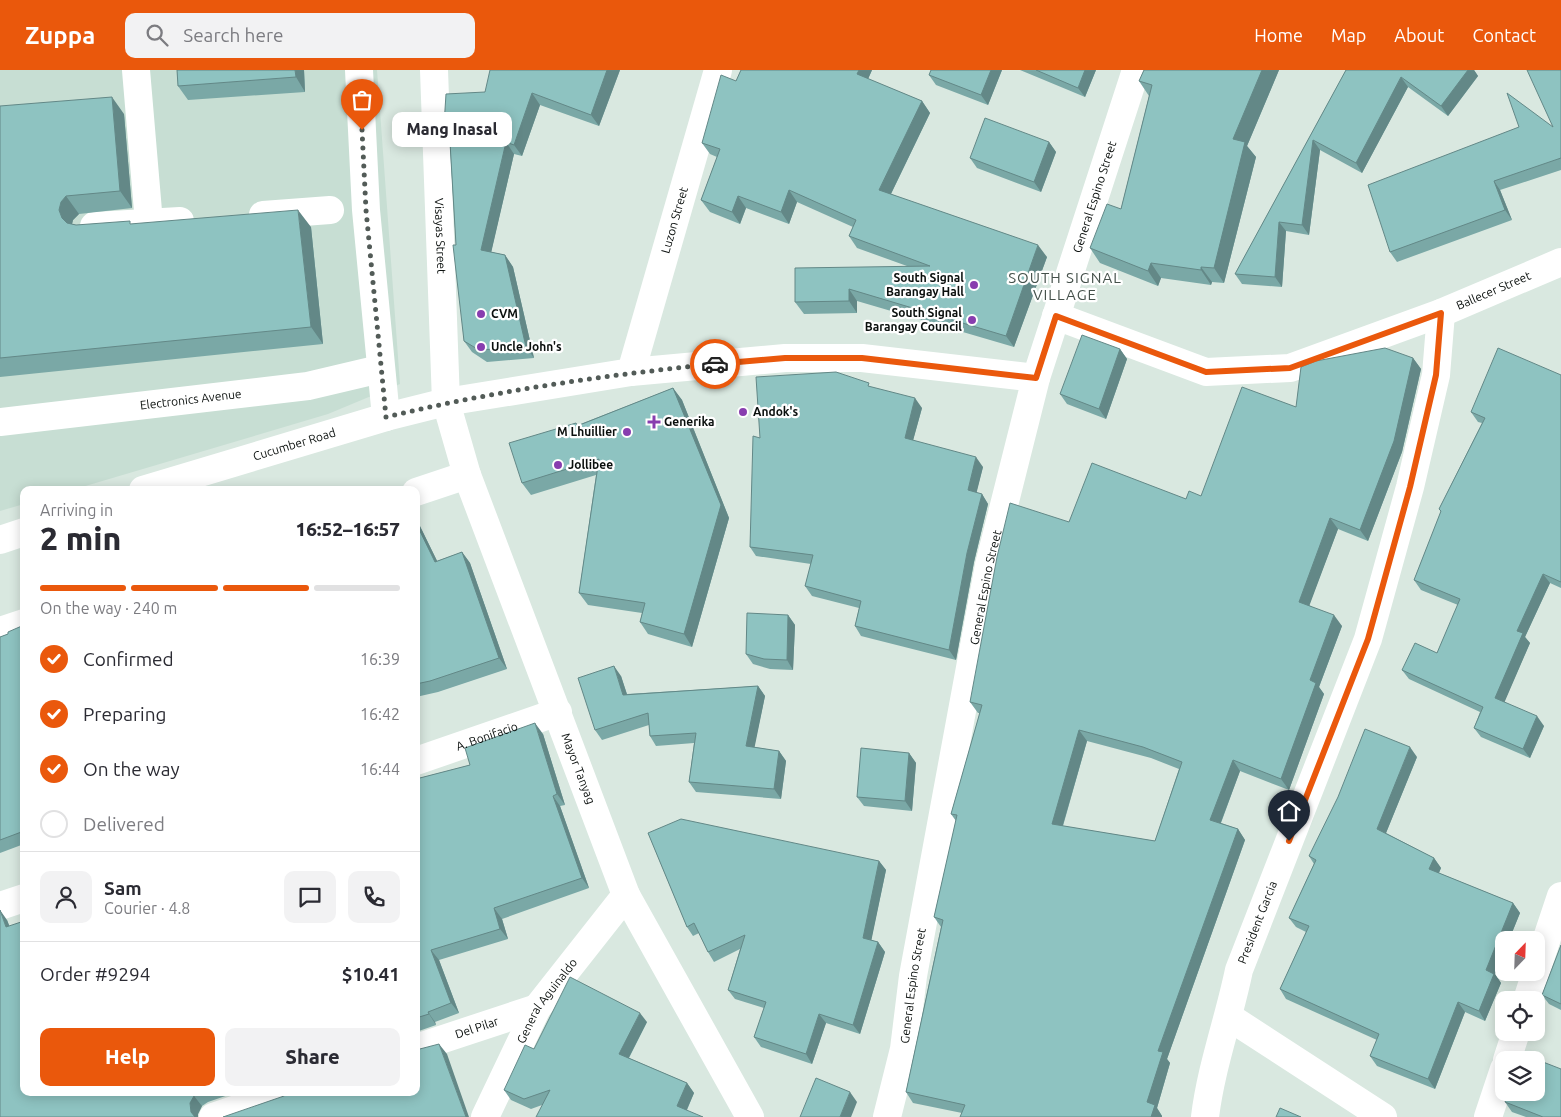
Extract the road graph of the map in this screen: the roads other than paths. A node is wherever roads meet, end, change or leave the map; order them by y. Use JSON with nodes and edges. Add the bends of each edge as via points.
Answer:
{"nodes":[{"id":1,"x":136,"y":70,"type":"edge"},
{"id":2,"x":359,"y":70,"type":"edge"},
{"id":3,"x":434,"y":70,"type":"edge"},
{"id":4,"x":718,"y":70,"type":"edge"},
{"id":5,"x":1136,"y":70,"type":"edge"},
{"id":6,"x":330,"y":210,"type":"dead end"},
{"id":7,"x":235,"y":217,"type":"edge"},
{"id":8,"x":206,"y":219,"type":"edge"},
{"id":9,"x":149,"y":223,"type":"junction"},
{"id":10,"x":87,"y":227,"type":"edge"},
{"id":11,"x":1561,"y":262,"type":"edge"},
{"id":12,"x":1441,"y":313,"type":"junction"},
{"id":13,"x":1056,"y":316,"type":"junction"},
{"id":14,"x":380,"y":369,"type":"junction"},
{"id":15,"x":631,"y":372,"type":"junction"},
{"id":16,"x":1036,"y":378,"type":"junction"},
{"id":17,"x":446,"y":402,"type":"junction"},
{"id":18,"x":386,"y":417,"type":"junction"},
{"id":19,"x":0,"y":422,"type":"edge"},
{"id":20,"x":467,"y":475,"type":"junction"},
{"id":21,"x":156,"y":486,"type":"edge"},
{"id":22,"x":420,"y":491,"type":"edge"},
{"id":23,"x":20,"y":533,"type":"edge"},
{"id":24,"x":0,"y":540,"type":"edge"},
{"id":25,"x":20,"y":624,"type":"edge"},
{"id":26,"x":0,"y":631,"type":"edge"},
{"id":27,"x":558,"y":712,"type":"junction"},
{"id":28,"x":420,"y":760,"type":"edge"},
{"id":29,"x":626,"y":895,"type":"junction"},
{"id":30,"x":1561,"y":896,"type":"edge"},
{"id":31,"x":20,"y":899,"type":"edge"},
{"id":32,"x":0,"y":906,"type":"edge"},
{"id":33,"x":1545,"y":945,"type":"edge"},
{"id":34,"x":537,"y":1008,"type":"junction"},
{"id":35,"x":1229,"y":1017,"type":"junction"},
{"id":36,"x":420,"y":1047,"type":"edge"},
{"id":37,"x":274,"y":1096,"type":"edge"},
{"id":38,"x":1495,"y":1096,"type":"edge"},
{"id":39,"x":213,"y":1117,"type":"edge"},
{"id":40,"x":485,"y":1117,"type":"edge"},
{"id":41,"x":750,"y":1117,"type":"edge"},
{"id":42,"x":887,"y":1117,"type":"edge"},
{"id":43,"x":1205,"y":1117,"type":"edge"},
{"id":44,"x":1383,"y":1117,"type":"edge"},
{"id":45,"x":1488,"y":1117,"type":"edge"}],
"edges":[{"from":1,"to":9,"type":"street"},
{"from":2,"to":14,"type":"street","via":[[366,210]]},
{"from":3,"to":17,"type":"street","name":"Visayas Street"},
{"from":4,"to":15,"type":"street","name":"Luzon Street"},
{"from":5,"to":13,"type":"street","name":"General Espino Street"},
{"from":6,"to":7,"type":"street"},
{"from":8,"to":9,"type":"street"},
{"from":9,"to":10,"type":"street"},
{"from":11,"to":12,"type":"street","name":"Ballecer Street"},
{"from":12,"to":13,"type":"street","name":"Ballecer Street","via":[[1290,368],[1206,372]]},
{"from":12,"to":35,"type":"street","name":"President Garcia","via":[[1436,375],[1410,487],[1368,639],[1240,970]]},
{"from":13,"to":16,"type":"street","name":"General Espino Street"},
{"from":14,"to":18,"type":"street"},
{"from":14,"to":19,"type":"street","name":"Electronics Avenue","via":[[308,386]]},
{"from":15,"to":16,"type":"street","name":"Cucumber Road","via":[[785,358],[862,358]]},
{"from":15,"to":17,"type":"street","name":"Cucumber Road"},
{"from":16,"to":42,"type":"street","name":"General Espino Street","via":[[989,565],[913,976],[904,1049]]},
{"from":17,"to":18,"type":"street","name":"Cucumber Road"},
{"from":17,"to":20,"type":"street","name":"Mayor Tanyag"},
{"from":18,"to":21,"type":"street","name":"Cucumber Road"},
{"from":20,"to":22,"type":"street"},
{"from":20,"to":27,"type":"street","name":"Mayor Tanyag"},
{"from":23,"to":24,"type":"street"},
{"from":25,"to":26,"type":"street"},
{"from":27,"to":28,"type":"street","name":"A. Bonifacio"},
{"from":27,"to":29,"type":"street","name":"Mayor Tanyag"},
{"from":29,"to":34,"type":"street","name":"General Aguinaldo"},
{"from":29,"to":41,"type":"street","name":"Mayor Tanyag"},
{"from":30,"to":33,"type":"street"},
{"from":31,"to":32,"type":"street"},
{"from":34,"to":36,"type":"street","name":"Del Pilar"},
{"from":34,"to":40,"type":"street","name":"General Aguinaldo"},
{"from":35,"to":43,"type":"street","name":"President Garcia","via":[[1209,1087]]},
{"from":35,"to":44,"type":"street"},
{"from":37,"to":39,"type":"street"},
{"from":38,"to":45,"type":"street"}]}
